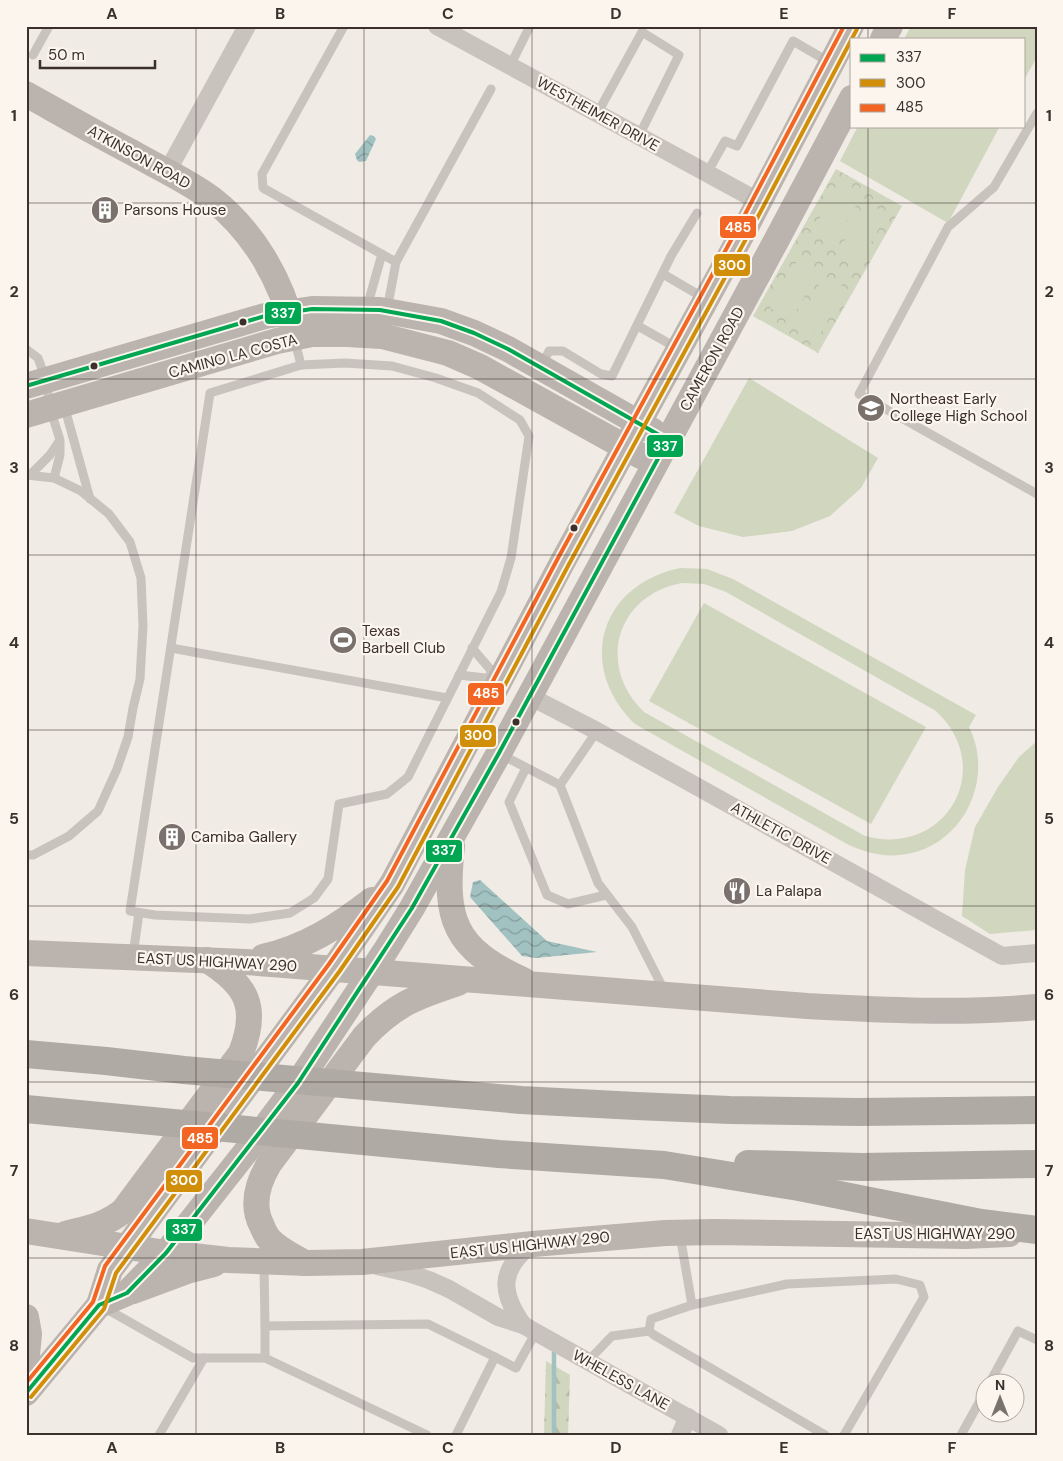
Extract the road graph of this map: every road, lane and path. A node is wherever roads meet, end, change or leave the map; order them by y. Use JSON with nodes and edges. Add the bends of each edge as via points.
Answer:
{"nodes":[{"id":1,"x":49,"y":26,"type":"edge"},
{"id":2,"x":247,"y":26,"type":"edge"},
{"id":3,"x":344,"y":26,"type":"edge"},
{"id":4,"x":437,"y":26,"type":"edge"},
{"id":5,"x":530,"y":26,"type":"edge"},
{"id":6,"x":851,"y":26,"type":"edge"},
{"id":7,"x":890,"y":26,"type":"edge"},
{"id":8,"x":884,"y":38,"type":"edge"},
{"id":9,"x":33,"y":55,"type":"dead end"},
{"id":10,"x":831,"y":63,"type":"junction"},
{"id":11,"x":510,"y":66,"type":"junction"},
{"id":12,"x":491,"y":89,"type":"dead end"},
{"id":13,"x":26,"y":94,"type":"edge"},
{"id":14,"x":850,"y":102,"type":"edge"},
{"id":15,"x":1037,"y":113,"type":"edge"},
{"id":16,"x":597,"y":114,"type":"junction"},
{"id":17,"x":639,"y":136,"type":"junction"},
{"id":18,"x":167,"y":172,"type":"junction"},
{"id":19,"x":707,"y":173,"type":"junction"},
{"id":20,"x":760,"y":202,"type":"junction"},
{"id":21,"x":697,"y":213,"type":"dead end"},
{"id":22,"x":382,"y":254,"type":"junction"},
{"id":23,"x":396,"y":262,"type":"junction"},
{"id":24,"x":663,"y":274,"type":"junction"},
{"id":25,"x":707,"y":299,"type":"junction"},
{"id":26,"x":377,"y":310,"type":"junction"},
{"id":27,"x":289,"y":312,"type":"junction"},
{"id":28,"x":735,"y":318,"type":"junction"},
{"id":29,"x":638,"y":326,"type":"junction"},
{"id":30,"x":294,"y":338,"type":"junction"},
{"id":31,"x":26,"y":349,"type":"edge"},
{"id":32,"x":679,"y":349,"type":"junction"},
{"id":33,"x":301,"y":365,"type":"junction"},
{"id":34,"x":540,"y":368,"type":"junction"},
{"id":35,"x":36,"y":383,"type":"edge"},
{"id":36,"x":47,"y":409,"type":"edge"},
{"id":37,"x":638,"y":423,"type":"junction"},
{"id":38,"x":60,"y":440,"type":"junction"},
{"id":39,"x":668,"y":440,"type":"junction"},
{"id":40,"x":626,"y":448,"type":"junction"},
{"id":41,"x":656,"y":465,"type":"junction"},
{"id":42,"x":29,"y":474,"type":"edge"},
{"id":43,"x":54,"y":478,"type":"junction"},
{"id":44,"x":1037,"y":494,"type":"edge"},
{"id":45,"x":90,"y":499,"type":"junction"},
{"id":46,"x":562,"y":563,"type":"junction"},
{"id":47,"x":171,"y":648,"type":"junction"},
{"id":48,"x":472,"y":648,"type":"junction"},
{"id":49,"x":459,"y":675,"type":"junction"},
{"id":50,"x":496,"y":678,"type":"junction"},
{"id":51,"x":529,"y":696,"type":"junction"},
{"id":52,"x":447,"y":698,"type":"junction"},
{"id":53,"x":597,"y":731,"type":"junction"},
{"id":54,"x":499,"y":753,"type":"junction"},
{"id":55,"x":526,"y":768,"type":"junction"},
{"id":56,"x":560,"y":785,"type":"junction"},
{"id":57,"x":453,"y":835,"type":"junction"},
{"id":58,"x":26,"y":856,"type":"edge"},
{"id":59,"x":392,"y":884,"type":"junction"},
{"id":60,"x":606,"y":895,"type":"junction"},
{"id":61,"x":139,"y":913,"type":"junction"},
{"id":62,"x":26,"y":953,"type":"edge"},
{"id":63,"x":1037,"y":953,"type":"edge"},
{"id":64,"x":132,"y":958,"type":"junction"},
{"id":65,"x":207,"y":960,"type":"junction"},
{"id":66,"x":246,"y":962,"type":"junction"},
{"id":67,"x":334,"y":968,"type":"junction"},
{"id":68,"x":372,"y":971,"type":"junction"},
{"id":69,"x":468,"y":979,"type":"junction"},
{"id":70,"x":534,"y":985,"type":"junction"},
{"id":71,"x":668,"y":996,"type":"junction"},
{"id":72,"x":1037,"y":1007,"type":"edge"},
{"id":73,"x":26,"y":1040,"type":"edge"},
{"id":74,"x":26,"y":1054,"type":"edge"},
{"id":75,"x":106,"y":1061,"type":"junction"},
{"id":76,"x":26,"y":1109,"type":"edge"},
{"id":77,"x":1037,"y":1110,"type":"edge"},
{"id":78,"x":1037,"y":1164,"type":"edge"},
{"id":79,"x":664,"y":1165,"type":"junction"},
{"id":80,"x":26,"y":1231,"type":"edge"},
{"id":81,"x":1037,"y":1232,"type":"edge"},
{"id":82,"x":680,"y":1233,"type":"junction"},
{"id":83,"x":57,"y":1236,"type":"junction"},
{"id":84,"x":533,"y":1244,"type":"junction"},
{"id":85,"x":126,"y":1248,"type":"junction"},
{"id":86,"x":166,"y":1253,"type":"junction"},
{"id":87,"x":228,"y":1260,"type":"junction"},
{"id":88,"x":264,"y":1262,"type":"junction"},
{"id":89,"x":362,"y":1262,"type":"junction"},
{"id":90,"x":307,"y":1263,"type":"junction"},
{"id":91,"x":128,"y":1292,"type":"junction"},
{"id":92,"x":99,"y":1305,"type":"junction"},
{"id":93,"x":692,"y":1305,"type":"junction"},
{"id":94,"x":26,"y":1317,"type":"edge"},
{"id":95,"x":265,"y":1326,"type":"junction"},
{"id":96,"x":530,"y":1329,"type":"junction"},
{"id":97,"x":648,"y":1331,"type":"junction"},
{"id":98,"x":1037,"y":1340,"type":"edge"},
{"id":99,"x":495,"y":1357,"type":"junction"},
{"id":100,"x":204,"y":1358,"type":"junction"},
{"id":101,"x":265,"y":1358,"type":"junction"},
{"id":102,"x":588,"y":1362,"type":"junction"},
{"id":103,"x":26,"y":1365,"type":"edge"},
{"id":104,"x":994,"y":1374,"type":"edge"},
{"id":105,"x":26,"y":1393,"type":"edge"},
{"id":106,"x":976,"y":1408,"type":"edge"},
{"id":107,"x":688,"y":1417,"type":"junction"},
{"id":108,"x":159,"y":1435,"type":"edge"},
{"id":109,"x":427,"y":1435,"type":"edge"},
{"id":110,"x":456,"y":1435,"type":"edge"},
{"id":111,"x":680,"y":1435,"type":"edge"},
{"id":112,"x":719,"y":1435,"type":"edge"},
{"id":113,"x":825,"y":1435,"type":"edge"},
{"id":114,"x":844,"y":1435,"type":"edge"},
{"id":115,"x":961,"y":1435,"type":"edge"}],
"edges":[{"from":1,"to":9,"type":"lane"},
{"from":2,"to":18,"type":"street"},
{"from":3,"to":22,"type":"lane","via":[[262,174],[264,188]]},
{"from":4,"to":11,"type":"street","name":"WESTHEIMER DRIVE"},
{"from":5,"to":11,"type":"lane"},
{"from":6,"to":10,"type":"main road","name":"CAMERON ROAD"},
{"from":7,"to":8,"type":"main road"},
{"from":10,"to":19,"type":"lane","via":[[793,41],[736,146],[725,141]]},
{"from":10,"to":20,"type":"main road","name":"CAMERON ROAD"},
{"from":11,"to":16,"type":"street","name":"WESTHEIMER DRIVE"},
{"from":12,"to":23,"type":"lane"},
{"from":13,"to":18,"type":"main road","name":"ATKINSON ROAD"},
{"from":14,"to":28,"type":"main road","name":"CAMERON ROAD"},
{"from":15,"to":44,"type":"lane","via":[[994,187],[948,227],[859,394]]},
{"from":16,"to":17,"type":"street","name":"WESTHEIMER DRIVE"},
{"from":16,"to":17,"type":"lane","via":[[642,32],[679,55]]},
{"from":17,"to":19,"type":"street","name":"WESTHEIMER DRIVE"},
{"from":18,"to":27,"type":"main road","name":"ATKINSON ROAD","via":[[211,199],[236,221],[258,248]]},
{"from":19,"to":20,"type":"street","name":"WESTHEIMER DRIVE"},
{"from":20,"to":25,"type":"main road","name":"CAMERON ROAD"},
{"from":20,"to":28,"type":"main road","via":[[765,209],[766,222],[730,291]]},
{"from":21,"to":24,"type":"lane"},
{"from":22,"to":23,"type":"lane"},
{"from":22,"to":26,"type":"lane"},
{"from":23,"to":26,"type":"lane"},
{"from":24,"to":25,"type":"lane"},
{"from":24,"to":29,"type":"lane"},
{"from":25,"to":32,"type":"main road","name":"CAMERON ROAD"},
{"from":26,"to":27,"type":"main road","name":"CAMINO LA COSTA"},
{"from":26,"to":34,"type":"main road","name":"CAMINO LA COSTA","via":[[441,321],[508,349]]},
{"from":27,"to":30,"type":"main road","name":"ATKINSON ROAD"},
{"from":27,"to":35,"type":"main road","name":"CAMINO LA COSTA","via":[[265,316]]},
{"from":28,"to":39,"type":"main road","name":"CAMERON ROAD"},
{"from":29,"to":32,"type":"lane"},
{"from":29,"to":34,"type":"lane","via":[[612,376],[601,374],[563,351],[549,351]]},
{"from":30,"to":33,"type":"lane"},
{"from":30,"to":36,"type":"main road","name":"CAMINO LA COSTA"},
{"from":30,"to":40,"type":"main road","name":"CAMINO LA COSTA","via":[[312,334],[382,336],[448,353],[480,367]]},
{"from":31,"to":35,"type":"lane","via":[[38,358]]},
{"from":32,"to":37,"type":"main road","name":"CAMERON ROAD"},
{"from":33,"to":47,"type":"lane","via":[[210,393]]},
{"from":33,"to":48,"type":"lane","via":[[392,366],[478,393],[520,420],[529,436],[510,558],[501,592]]},
{"from":34,"to":37,"type":"main road","name":"CAMINO LA COSTA"},
{"from":35,"to":36,"type":"lane"},
{"from":35,"to":36,"type":"lane"},
{"from":36,"to":38,"type":"lane"},
{"from":36,"to":45,"type":"lane"},
{"from":37,"to":39,"type":"main road","name":"CAMINO LA COSTA"},
{"from":37,"to":40,"type":"main road","name":"CAMERON ROAD"},
{"from":38,"to":42,"type":"lane","via":[[50,455]]},
{"from":38,"to":43,"type":"lane"},
{"from":39,"to":41,"type":"main road","name":"CAMERON ROAD"},
{"from":40,"to":41,"type":"main road","name":"CAMINO LA COSTA"},
{"from":40,"to":46,"type":"main road","name":"CAMERON ROAD"},
{"from":41,"to":51,"type":"main road","name":"CAMERON ROAD"},
{"from":42,"to":43,"type":"lane"},
{"from":43,"to":45,"type":"lane"},
{"from":45,"to":58,"type":"lane","via":[[109,514],[130,542],[141,578],[140,679],[118,770],[98,811],[69,836]]},
{"from":46,"to":50,"type":"main road","name":"CAMERON ROAD"},
{"from":46,"to":51,"type":"main road","via":[[567,584],[519,680],[519,686]]},
{"from":47,"to":52,"type":"lane"},
{"from":47,"to":61,"type":"lane","via":[[130,912]]},
{"from":48,"to":49,"type":"lane"},
{"from":48,"to":50,"type":"lane"},
{"from":49,"to":50,"type":"lane"},
{"from":49,"to":52,"type":"lane"},
{"from":50,"to":59,"type":"main road","name":"CAMERON ROAD"},
{"from":51,"to":53,"type":"street","name":"ATHLETIC DRIVE"},
{"from":51,"to":54,"type":"main road","name":"CAMERON ROAD"},
{"from":52,"to":61,"type":"lane","via":[[408,777],[387,794],[339,804],[328,879],[314,898],[290,913],[250,919]]},
{"from":53,"to":56,"type":"lane"},
{"from":53,"to":63,"type":"street","name":"ATHLETIC DRIVE","via":[[1002,956]]},
{"from":54,"to":55,"type":"lane"},
{"from":54,"to":57,"type":"main road","name":"CAMERON ROAD"},
{"from":55,"to":56,"type":"lane"},
{"from":55,"to":60,"type":"lane","via":[[509,802],[547,895],[568,904]]},
{"from":56,"to":60,"type":"lane","via":[[598,883]]},
{"from":57,"to":68,"type":"main road","name":"CAMERON ROAD"},
{"from":57,"to":70,"type":"main road","via":[[449,895],[453,918],[463,938],[498,968]]},
{"from":59,"to":66,"type":"main road","via":[[319,937],[287,951]]},
{"from":59,"to":67,"type":"main road","name":"CAMERON ROAD"},
{"from":60,"to":71,"type":"lane","via":[[632,926]]},
{"from":61,"to":64,"type":"lane"},
{"from":62,"to":64,"type":"main road","name":"EAST US HIGHWAY 290"},
{"from":64,"to":65,"type":"main road","name":"EAST US HIGHWAY 290"},
{"from":65,"to":66,"type":"main road","name":"EAST US HIGHWAY 290"},
{"from":65,"to":83,"type":"main road","via":[[226,972],[245,996],[250,1023],[241,1053],[123,1210],[97,1226]]},
{"from":66,"to":67,"type":"main road","name":"EAST US HIGHWAY 290"},
{"from":67,"to":68,"type":"main road","name":"EAST US HIGHWAY 290"},
{"from":67,"to":85,"type":"main road","name":"CAMERON ROAD"},
{"from":68,"to":69,"type":"main road","name":"EAST US HIGHWAY 290"},
{"from":68,"to":86,"type":"main road","name":"CAMERON ROAD","via":[[298,1083]]},
{"from":69,"to":70,"type":"main road","name":"EAST US HIGHWAY 290"},
{"from":69,"to":90,"type":"main road","via":[[416,997],[393,1009],[377,1023],[260,1179],[256,1209],[269,1239]]},
{"from":70,"to":71,"type":"main road","name":"EAST US HIGHWAY 290"},
{"from":71,"to":72,"type":"main road","name":"EAST US HIGHWAY 290","via":[[890,1011]]},
{"from":73,"to":75,"type":"highway"},
{"from":74,"to":75,"type":"highway"},
{"from":75,"to":77,"type":"highway","via":[[521,1100],[730,1110]]},
{"from":76,"to":79,"type":"highway","via":[[500,1154]]},
{"from":78,"to":79,"type":"highway","via":[[862,1167]]},
{"from":79,"to":81,"type":"highway"},
{"from":80,"to":83,"type":"main road","name":"EAST US HIGHWAY 290"},
{"from":81,"to":82,"type":"main road","name":"EAST US HIGHWAY 290","via":[[965,1236]]},
{"from":82,"to":84,"type":"main road","name":"EAST US HIGHWAY 290"},
{"from":82,"to":93,"type":"lane"},
{"from":83,"to":85,"type":"main road","name":"EAST US HIGHWAY 290"},
{"from":84,"to":89,"type":"main road","name":"EAST US HIGHWAY 290"},
{"from":84,"to":96,"type":"street","name":"WHELESS LANE","via":[[512,1265],[507,1286],[513,1311]]},
{"from":85,"to":86,"type":"main road","name":"EAST US HIGHWAY 290"},
{"from":85,"to":92,"type":"main road","name":"CAMERON ROAD","via":[[110,1270]]},
{"from":86,"to":87,"type":"main road","name":"EAST US HIGHWAY 290"},
{"from":86,"to":91,"type":"main road","name":"CAMERON ROAD"},
{"from":87,"to":88,"type":"main road","name":"EAST US HIGHWAY 290"},
{"from":87,"to":91,"type":"main road"},
{"from":88,"to":90,"type":"main road","name":"EAST US HIGHWAY 290"},
{"from":88,"to":95,"type":"lane"},
{"from":89,"to":90,"type":"main road","name":"EAST US HIGHWAY 290"},
{"from":89,"to":96,"type":"street","name":"WHELESS LANE","via":[[429,1280],[498,1317]]},
{"from":91,"to":92,"type":"main road","name":"CAMERON ROAD"},
{"from":92,"to":100,"type":"lane","via":[[193,1358]]},
{"from":92,"to":105,"type":"main road","name":"CAMERON ROAD"},
{"from":93,"to":97,"type":"lane","via":[[651,1319]]},
{"from":93,"to":114,"type":"lane","via":[[787,1284],[896,1279],[920,1285],[924,1297]]},
{"from":94,"to":103,"type":"main road","via":[[29,1334]]},
{"from":95,"to":99,"type":"lane","via":[[428,1324]]},
{"from":95,"to":101,"type":"lane"},
{"from":96,"to":99,"type":"lane","via":[[516,1368]]},
{"from":96,"to":102,"type":"street","name":"WHELESS LANE"},
{"from":97,"to":102,"type":"lane","via":[[612,1336]]},
{"from":97,"to":113,"type":"lane"},
{"from":98,"to":104,"type":"lane","via":[[1018,1331]]},
{"from":99,"to":110,"type":"lane"},
{"from":100,"to":101,"type":"lane"},
{"from":100,"to":108,"type":"lane"},
{"from":101,"to":109,"type":"lane"},
{"from":102,"to":107,"type":"street","name":"WHELESS LANE"},
{"from":106,"to":115,"type":"lane"},
{"from":107,"to":111,"type":"street"},
{"from":107,"to":112,"type":"street","name":"WHELESS LANE"}]}
